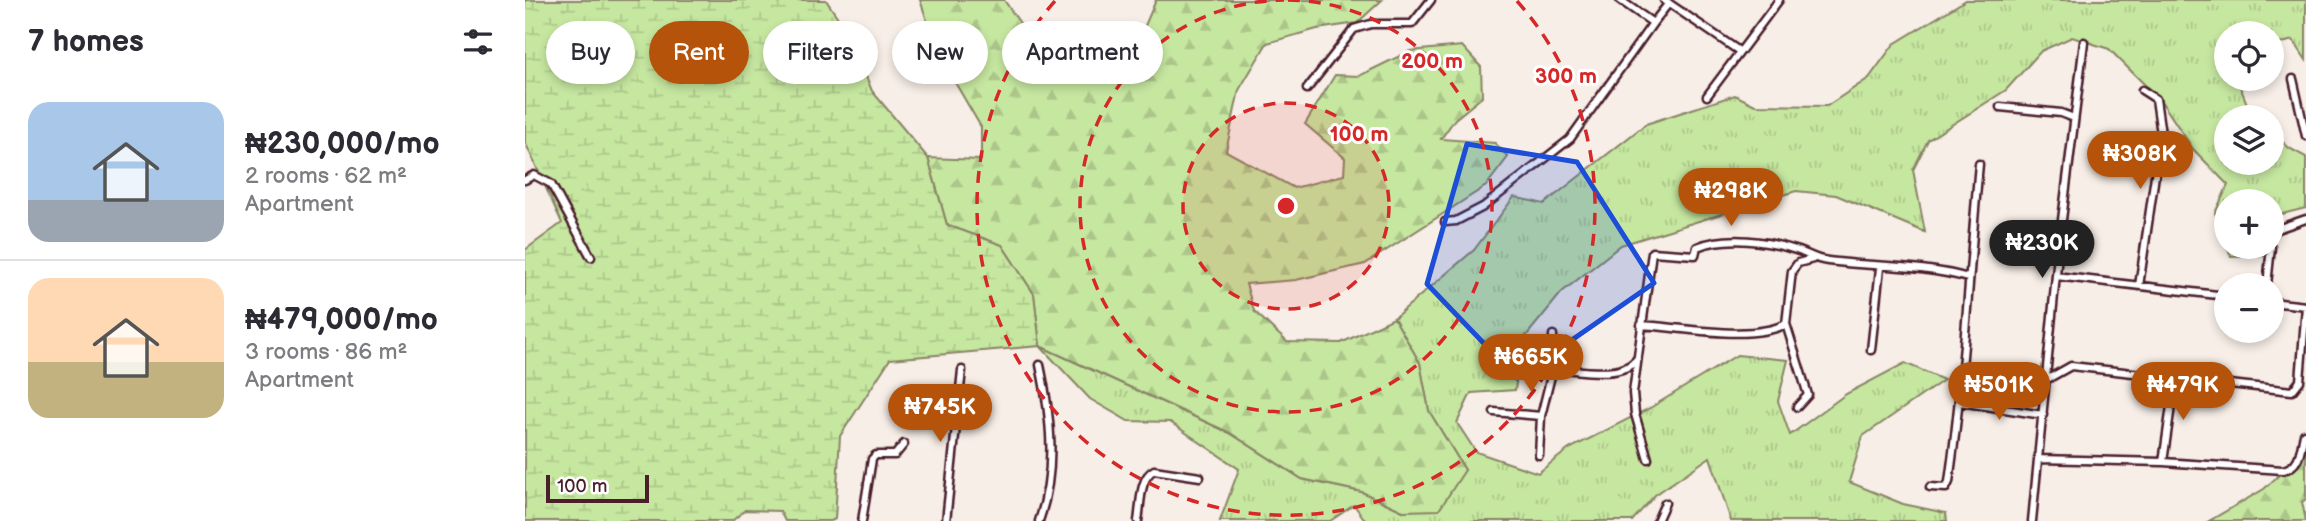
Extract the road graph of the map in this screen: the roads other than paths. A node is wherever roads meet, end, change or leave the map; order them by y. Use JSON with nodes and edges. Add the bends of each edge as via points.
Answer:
{"nodes":[{"id":1,"x":1431,"y":0,"type":"edge"},
{"id":2,"x":1620,"y":0,"type":"edge"},
{"id":3,"x":1779,"y":0,"type":"edge"},
{"id":4,"x":1667,"y":2,"type":"edge"},
{"id":5,"x":1653,"y":23,"type":"junction"},
{"id":6,"x":2084,"y":42,"type":"dead end"},
{"id":7,"x":1739,"y":51,"type":"junction"},
{"id":8,"x":2293,"y":79,"type":"dead end"},
{"id":9,"x":1307,"y":89,"type":"dead end"},
{"id":10,"x":2142,"y":90,"type":"dead end"},
{"id":11,"x":1707,"y":96,"type":"dead end"},
{"id":12,"x":2000,"y":107,"type":"dead end"},
{"id":13,"x":2074,"y":118,"type":"junction"},
{"id":14,"x":2306,"y":136,"type":"edge"},
{"id":15,"x":1979,"y":163,"type":"dead end"},
{"id":16,"x":525,"y":180,"type":"edge"},
{"id":17,"x":2306,"y":219,"type":"edge"},
{"id":18,"x":1445,"y":222,"type":"dead end"},
{"id":19,"x":2284,"y":227,"type":"edge"},
{"id":20,"x":591,"y":257,"type":"dead end"},
{"id":21,"x":1813,"y":259,"type":"junction"},
{"id":22,"x":1881,"y":268,"type":"junction"},
{"id":23,"x":2056,"y":276,"type":"junction"},
{"id":24,"x":1968,"y":278,"type":"junction"},
{"id":25,"x":2139,"y":285,"type":"junction"},
{"id":26,"x":2214,"y":294,"type":"edge"},
{"id":27,"x":2284,"y":303,"type":"edge"},
{"id":28,"x":2306,"y":306,"type":"edge"},
{"id":29,"x":1786,"y":324,"type":"junction"},
{"id":30,"x":1641,"y":325,"type":"junction"},
{"id":31,"x":1552,"y":335,"type":"dead end"},
{"id":32,"x":1871,"y":350,"type":"dead end"},
{"id":33,"x":1637,"y":358,"type":"junction"},
{"id":34,"x":1040,"y":365,"type":"dead end"},
{"id":35,"x":1553,"y":368,"type":"junction"},
{"id":36,"x":963,"y":370,"type":"dead end"},
{"id":37,"x":2175,"y":378,"type":"junction"},
{"id":38,"x":2046,"y":380,"type":"junction"},
{"id":39,"x":1960,"y":402,"type":"junction"},
{"id":40,"x":1797,"y":407,"type":"dead end"},
{"id":41,"x":1494,"y":412,"type":"dead end"},
{"id":42,"x":2043,"y":415,"type":"junction"},
{"id":43,"x":1541,"y":416,"type":"junction"},
{"id":44,"x":2304,"y":434,"type":"dead end"},
{"id":45,"x":904,"y":444,"type":"dead end"},
{"id":46,"x":1539,"y":455,"type":"dead end"},
{"id":47,"x":1648,"y":459,"type":"dead end"},
{"id":48,"x":2039,"y":459,"type":"junction"},
{"id":49,"x":2163,"y":462,"type":"junction"},
{"id":50,"x":1201,"y":477,"type":"dead end"},
{"id":51,"x":1930,"y":487,"type":"dead end"},
{"id":52,"x":1665,"y":503,"type":"dead end"},
{"id":53,"x":862,"y":521,"type":"edge"},
{"id":54,"x":946,"y":521,"type":"edge"},
{"id":55,"x":1039,"y":521,"type":"edge"},
{"id":56,"x":1138,"y":521,"type":"edge"},
{"id":57,"x":1657,"y":521,"type":"edge"},
{"id":58,"x":2032,"y":521,"type":"edge"}],
"edges":[{"from":1,"to":9,"type":"street","via":[[1412,24],[1371,24],[1354,29]]},
{"from":2,"to":5,"type":"street"},
{"from":3,"to":7,"type":"street"},
{"from":4,"to":5,"type":"street"},
{"from":4,"to":7,"type":"street"},
{"from":5,"to":18,"type":"street","via":[[1570,139],[1483,206]]},
{"from":6,"to":13,"type":"street"},
{"from":7,"to":11,"type":"street"},
{"from":8,"to":14,"type":"street"},
{"from":10,"to":25,"type":"street","via":[[2156,99],[2162,126]]},
{"from":12,"to":13,"type":"street"},
{"from":13,"to":23,"type":"street"},
{"from":15,"to":24,"type":"street"},
{"from":16,"to":20,"type":"street","via":[[534,175],[551,184]]},
{"from":17,"to":19,"type":"street"},
{"from":21,"to":22,"type":"street"},
{"from":21,"to":29,"type":"street","via":[[1798,263],[1792,271]]},
{"from":21,"to":30,"type":"street","via":[[1796,250],[1748,242],[1709,243],[1697,247],[1695,255],[1655,250],[1650,256]]},
{"from":22,"to":24,"type":"street","via":[[1930,269]]},
{"from":22,"to":32,"type":"street"},
{"from":23,"to":25,"type":"street"},
{"from":23,"to":38,"type":"street"},
{"from":24,"to":39,"type":"street"},
{"from":25,"to":26,"type":"street"},
{"from":27,"to":28,"type":"street"},
{"from":28,"to":37,"type":"street","via":[[2300,381],[2292,391]]},
{"from":29,"to":30,"type":"street","via":[[1775,330],[1748,332]]},
{"from":29,"to":40,"type":"street","via":[[1808,395]]},
{"from":30,"to":33,"type":"street"},
{"from":31,"to":35,"type":"street"},
{"from":33,"to":35,"type":"street","via":[[1629,368],[1613,371]]},
{"from":33,"to":47,"type":"street","via":[[1635,414]]},
{"from":34,"to":55,"type":"street","via":[[1049,414],[1051,464]]},
{"from":35,"to":43,"type":"street"},
{"from":36,"to":54,"type":"street"},
{"from":37,"to":38,"type":"street","via":[[2071,366]]},
{"from":37,"to":49,"type":"street"},
{"from":38,"to":42,"type":"street"},
{"from":39,"to":42,"type":"street"},
{"from":39,"to":51,"type":"street","via":[[1948,486]]},
{"from":41,"to":43,"type":"street"},
{"from":42,"to":48,"type":"street"},
{"from":43,"to":46,"type":"street"},
{"from":44,"to":49,"type":"street","via":[[2300,457],[2289,469]]},
{"from":45,"to":53,"type":"street","via":[[895,455],[872,459]]},
{"from":48,"to":49,"type":"street"},
{"from":48,"to":58,"type":"street"},
{"from":50,"to":56,"type":"street","via":[[1149,472]]},
{"from":52,"to":57,"type":"street"}]}
